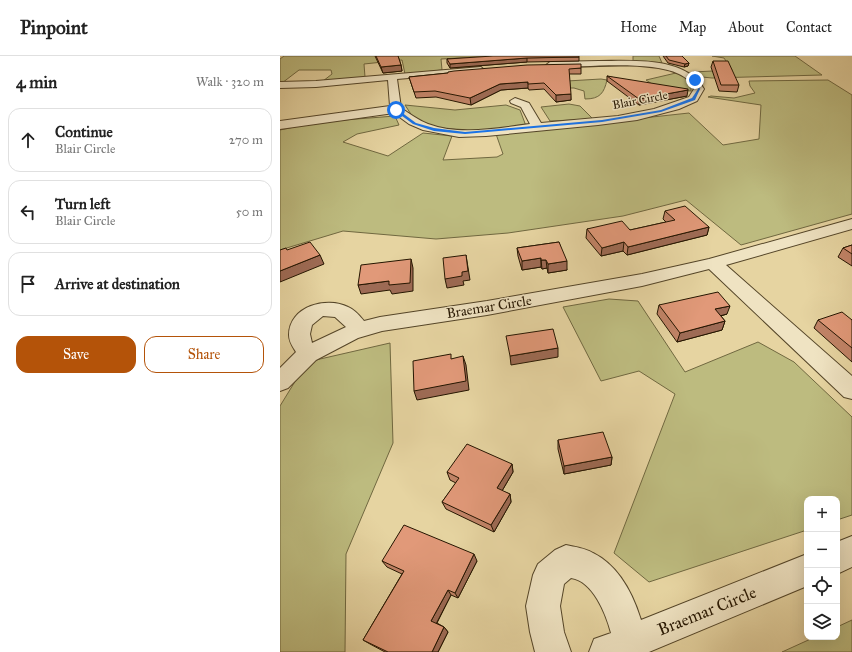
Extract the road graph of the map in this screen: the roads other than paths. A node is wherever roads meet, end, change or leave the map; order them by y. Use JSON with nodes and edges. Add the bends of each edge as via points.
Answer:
{"nodes":[{"id":1,"x":598,"y":65,"type":"junction"},
{"id":2,"x":615,"y":65,"type":"junction"},
{"id":3,"x":541,"y":66,"type":"edge"},
{"id":4,"x":486,"y":68,"type":"edge"},
{"id":5,"x":603,"y":76,"type":"dead end"},
{"id":6,"x":621,"y":76,"type":"dead end"},
{"id":7,"x":392,"y":77,"type":"junction"},
{"id":8,"x":280,"y":85,"type":"edge"},
{"id":9,"x":515,"y":101,"type":"dead end"},
{"id":10,"x":396,"y":110,"type":"junction"},
{"id":11,"x":280,"y":125,"type":"edge"},
{"id":12,"x":537,"y":127,"type":"junction"},
{"id":13,"x":852,"y":224,"type":"edge"},
{"id":14,"x":713,"y":263,"type":"junction"},
{"id":15,"x":360,"y":330,"type":"junction"},
{"id":16,"x":308,"y":354,"type":"junction"},
{"id":17,"x":280,"y":382,"type":"edge"},
{"id":18,"x":852,"y":390,"type":"edge"},
{"id":19,"x":852,"y":552,"type":"edge"},
{"id":20,"x":840,"y":557,"type":"edge"},
{"id":21,"x":804,"y":571,"type":"edge"},
{"id":22,"x":619,"y":647,"type":"edge"},
{"id":23,"x":553,"y":652,"type":"edge"}],
"edges":[{"from":1,"to":2,"type":"street","name":"Blair Circle"},
{"from":1,"to":3,"type":"street","name":"Blair Circle"},
{"from":1,"to":5,"type":"street"},
{"from":2,"to":6,"type":"street"},
{"from":2,"to":12,"type":"street","name":"Blair Circle","via":[[651,65],[681,71],[695,80],[699,89],[694,99],[661,111],[602,121]]},
{"from":4,"to":7,"type":"street"},
{"from":7,"to":8,"type":"street"},
{"from":7,"to":10,"type":"street"},
{"from":9,"to":12,"type":"street","via":[[525,105]]},
{"from":10,"to":11,"type":"street"},
{"from":10,"to":12,"type":"street","name":"Blair Circle","via":[[415,124],[434,130],[465,133]]},
{"from":13,"to":14,"type":"street","name":"Braemar Circle"},
{"from":14,"to":15,"type":"street","name":"Braemar Circle","via":[[642,280],[380,324]]},
{"from":14,"to":18,"type":"street"},
{"from":15,"to":16,"type":"street","name":"Braemar Circle"},
{"from":15,"to":16,"type":"street","via":[[340,311],[324,309],[313,312],[303,321],[300,331],[301,342]]},
{"from":16,"to":17,"type":"street","name":"Braemar Circle"},
{"from":19,"to":20,"type":"street"},
{"from":21,"to":22,"type":"street","name":"Braemar Circle"},
{"from":22,"to":23,"type":"street","via":[[620,606],[602,579],[583,564],[566,561],[549,575],[543,606]]}]}
